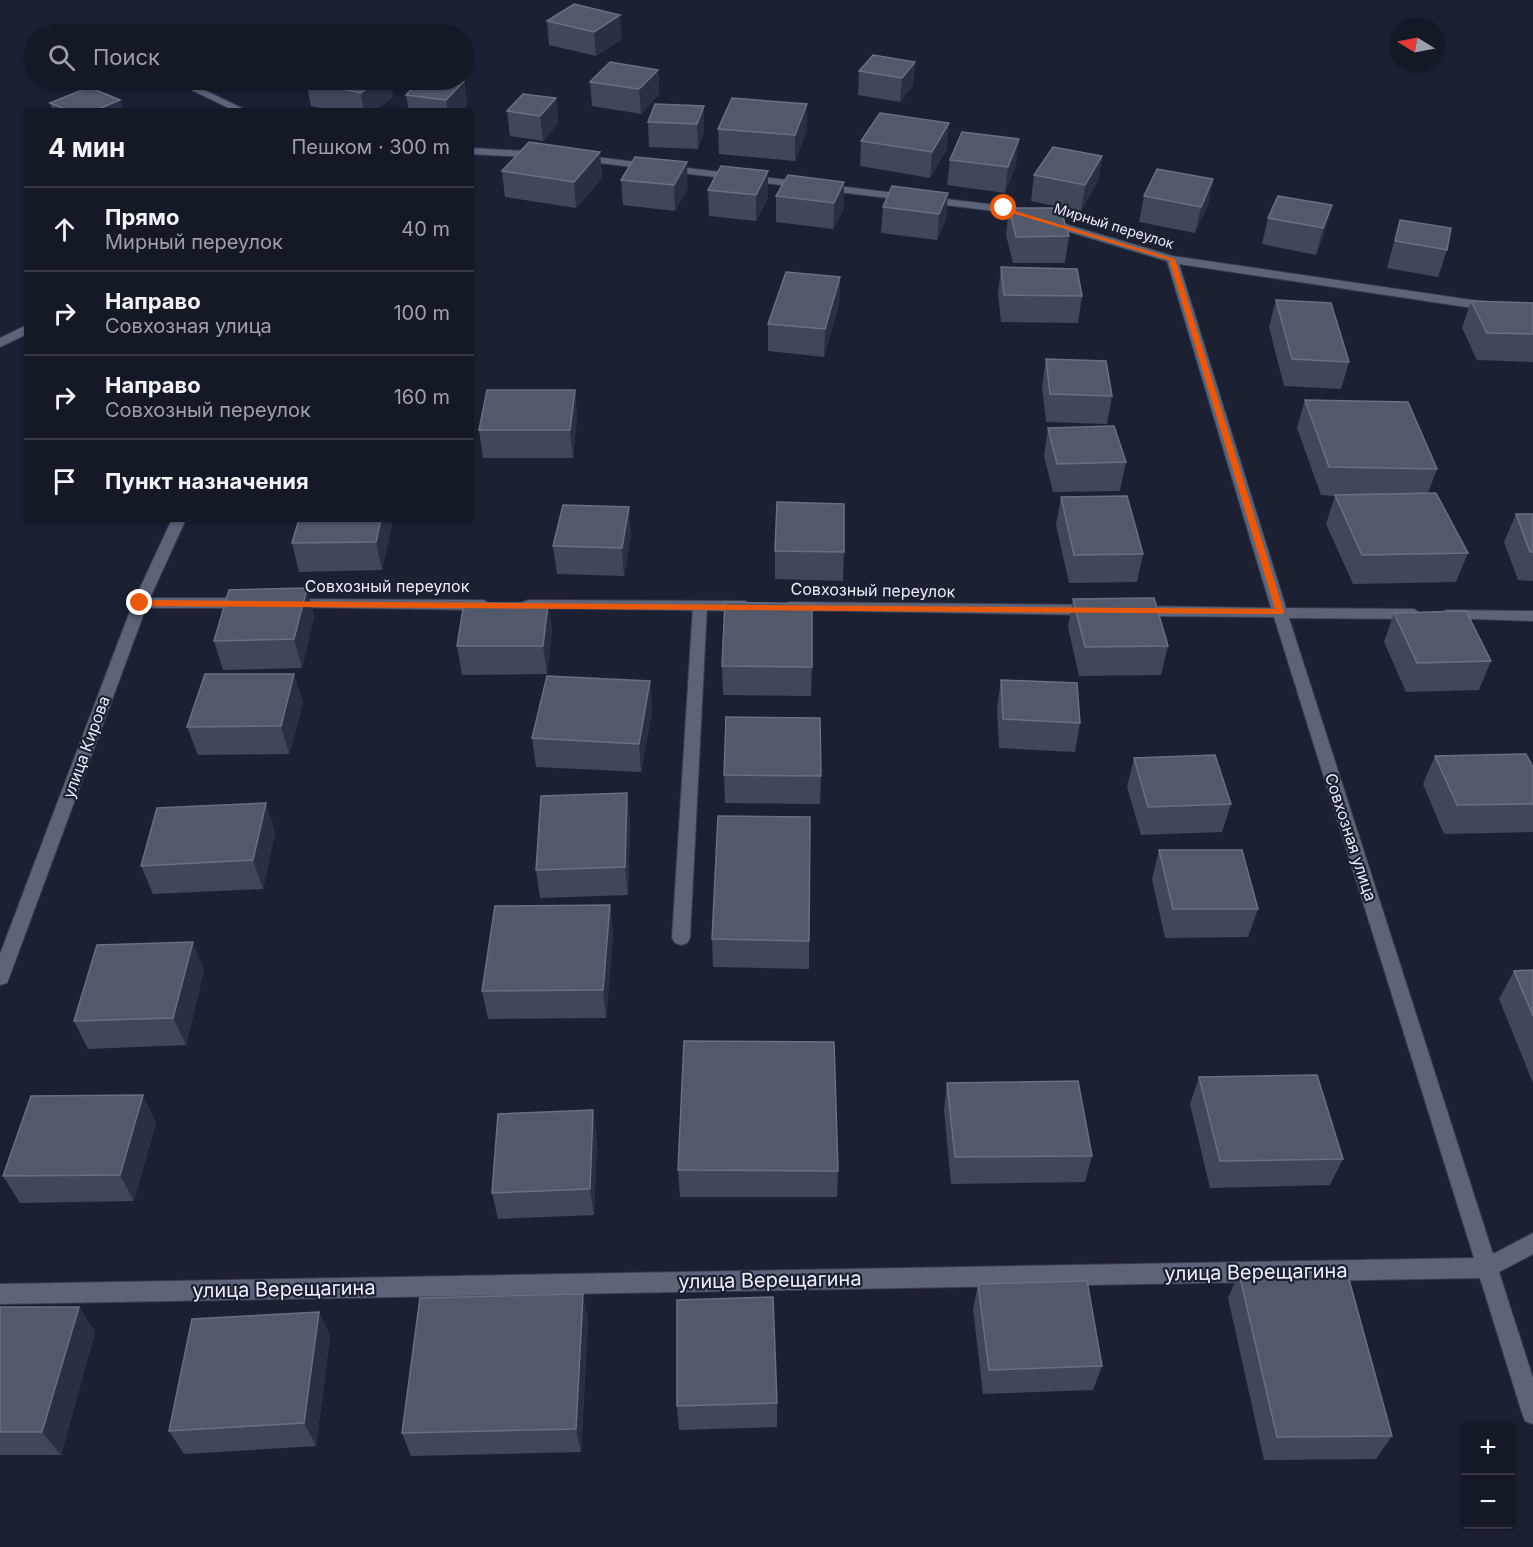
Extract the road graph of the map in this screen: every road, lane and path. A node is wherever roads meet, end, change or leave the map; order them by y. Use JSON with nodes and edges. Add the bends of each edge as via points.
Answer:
{"nodes":[{"id":1,"x":198,"y":90,"type":"edge"},
{"id":2,"x":237,"y":108,"type":"edge"},
{"id":3,"x":474,"y":150,"type":"edge"},
{"id":4,"x":1172,"y":259,"type":"junction"},
{"id":5,"x":1533,"y":314,"type":"edge"},
{"id":6,"x":24,"y":331,"type":"edge"},
{"id":7,"x":0,"y":344,"type":"edge"},
{"id":8,"x":178,"y":522,"type":"edge"},
{"id":9,"x":140,"y":603,"type":"junction"},
{"id":10,"x":700,"y":606,"type":"junction"},
{"id":11,"x":1280,"y":612,"type":"junction"},
{"id":12,"x":1533,"y":616,"type":"edge"},
{"id":13,"x":681,"y":938,"type":"dead end"},
{"id":14,"x":0,"y":978,"type":"edge"},
{"id":15,"x":1533,"y":1243,"type":"edge"},
{"id":16,"x":1487,"y":1268,"type":"junction"},
{"id":17,"x":0,"y":1294,"type":"edge"},
{"id":18,"x":1533,"y":1413,"type":"edge"}],
"edges":[{"from":1,"to":2,"type":"street"},
{"from":3,"to":4,"type":"street","name":"Мирный переулок","via":[[557,156],[1004,208]]},
{"from":4,"to":5,"type":"street","name":"Мирный переулок"},
{"from":4,"to":11,"type":"street","name":"Совхозная улица"},
{"from":6,"to":7,"type":"street"},
{"from":8,"to":9,"type":"street","name":"улица Кирова"},
{"from":9,"to":10,"type":"street","name":"Совхозный переулок"},
{"from":9,"to":14,"type":"street","name":"улица Кирова"},
{"from":10,"to":11,"type":"street","name":"Совхозный переулок"},
{"from":10,"to":13,"type":"street"},
{"from":11,"to":12,"type":"street","name":"Совхозный переулок"},
{"from":11,"to":16,"type":"street","name":"Совхозная улица"},
{"from":15,"to":16,"type":"street","name":"улица Верещагина"},
{"from":16,"to":17,"type":"street","name":"улица Верещагина"},
{"from":16,"to":18,"type":"street","name":"Совхозная улица"}]}
